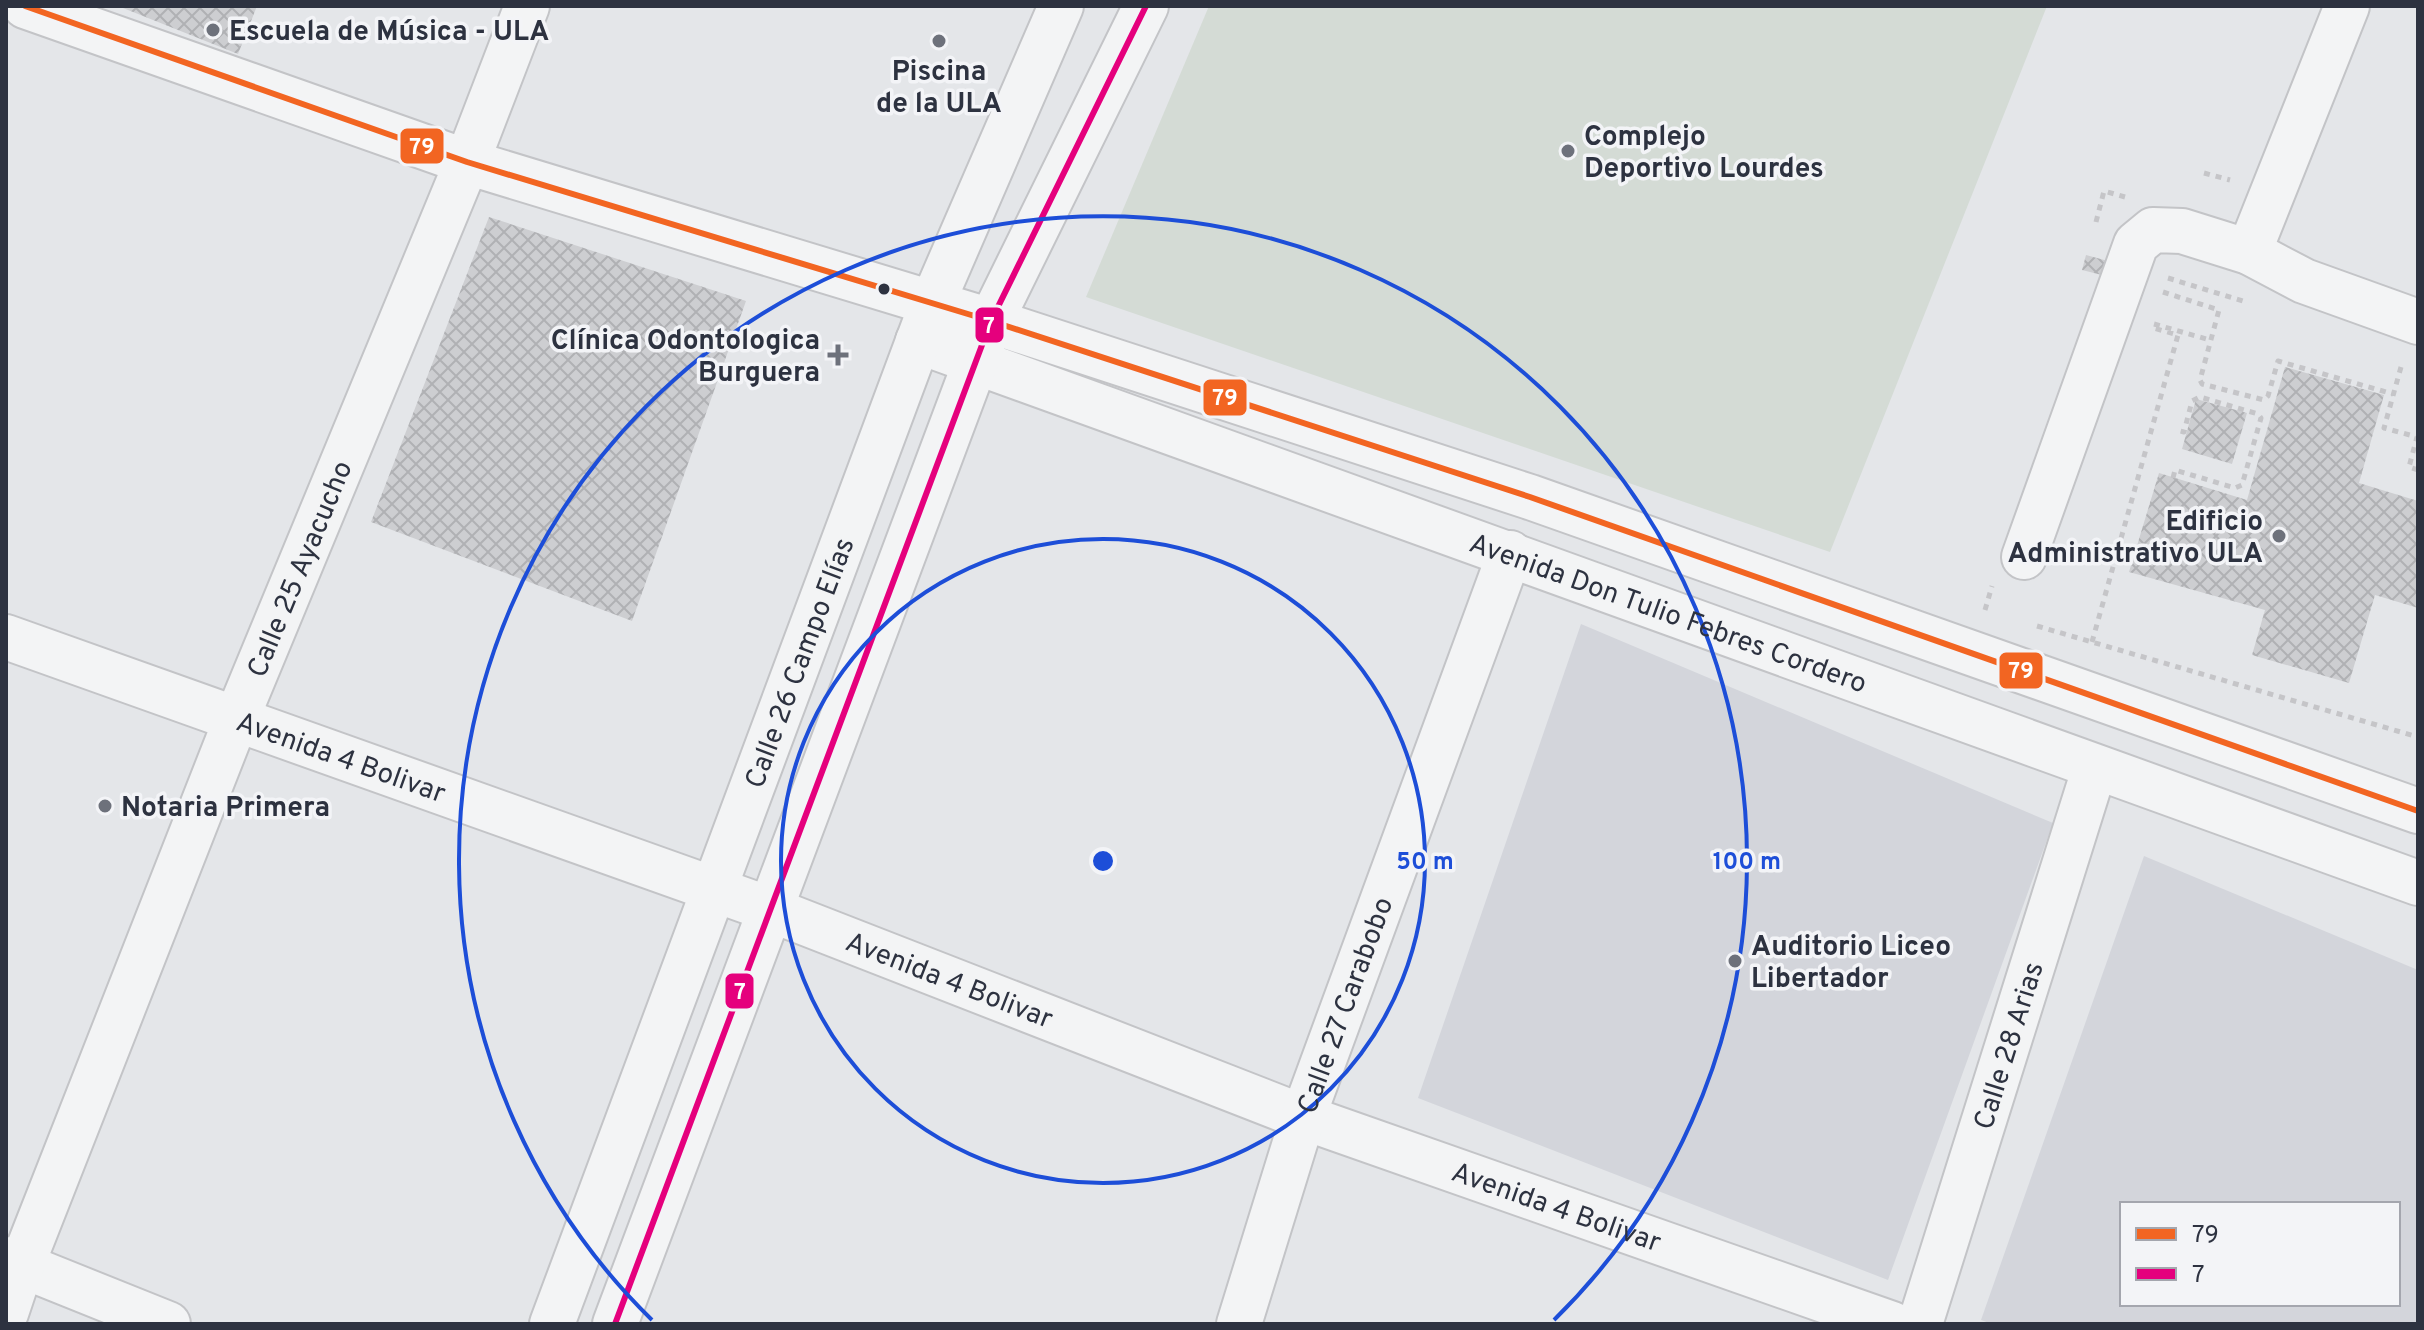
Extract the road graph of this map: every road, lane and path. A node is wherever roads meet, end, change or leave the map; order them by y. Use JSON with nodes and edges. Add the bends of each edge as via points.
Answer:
{"nodes":[{"id":1,"x":25,"y":6,"type":"edge"},
{"id":2,"x":527,"y":6,"type":"edge"},
{"id":3,"x":1061,"y":6,"type":"edge"},
{"id":4,"x":1146,"y":6,"type":"edge"},
{"id":5,"x":2347,"y":6,"type":"edge"},
{"id":6,"x":467,"y":162,"type":"junction"},
{"id":7,"x":2204,"y":173,"type":"dead end"},
{"id":8,"x":2243,"y":184,"type":"dead end"},
{"id":9,"x":2134,"y":200,"type":"dead end"},
{"id":10,"x":2093,"y":233,"type":"dead end"},
{"id":11,"x":2249,"y":252,"type":"junction"},
{"id":12,"x":2153,"y":289,"type":"dead end"},
{"id":13,"x":991,"y":321,"type":"junction"},
{"id":14,"x":2418,"y":322,"type":"edge"},
{"id":15,"x":925,"y":323,"type":"junction"},
{"id":16,"x":2210,"y":340,"type":"junction"},
{"id":17,"x":976,"y":362,"type":"junction"},
{"id":18,"x":2401,"y":367,"type":"dead end"},
{"id":19,"x":2393,"y":394,"type":"junction"},
{"id":20,"x":2176,"y":430,"type":"dead end"},
{"id":21,"x":2418,"y":470,"type":"edge"},
{"id":22,"x":2173,"y":478,"type":"dead end"},
{"id":23,"x":1510,"y":553,"type":"junction"},
{"id":24,"x":2009,"y":569,"type":"joint"},
{"id":25,"x":1985,"y":610,"type":"dead end"},
{"id":26,"x":2031,"y":624,"type":"dead end"},
{"id":27,"x":6,"y":637,"type":"edge"},
{"id":28,"x":2092,"y":642,"type":"junction"},
{"id":29,"x":236,"y":720,"type":"junction"},
{"id":30,"x":2418,"y":737,"type":"edge"},
{"id":31,"x":2095,"y":767,"type":"junction"},
{"id":32,"x":2418,"y":811,"type":"edge"},
{"id":33,"x":2418,"y":883,"type":"edge"},
{"id":34,"x":713,"y":891,"type":"junction"},
{"id":35,"x":772,"y":910,"type":"junction"},
{"id":36,"x":1303,"y":1117,"type":"junction"},
{"id":37,"x":14,"y":1262,"type":"edge"},
{"id":38,"x":6,"y":1313,"type":"edge"},
{"id":39,"x":163,"y":1323,"type":"edge"},
{"id":40,"x":552,"y":1324,"type":"edge"},
{"id":41,"x":615,"y":1324,"type":"edge"},
{"id":42,"x":1239,"y":1324,"type":"edge"},
{"id":43,"x":1892,"y":1324,"type":"edge"},
{"id":44,"x":1920,"y":1324,"type":"edge"}],
"edges":[{"from":1,"to":6,"type":"street"},
{"from":2,"to":6,"type":"street","name":"Calle 25 Ayacucho"},
{"from":3,"to":15,"type":"street","name":"Calle 26 Campo Elías"},
{"from":4,"to":13,"type":"street"},
{"from":5,"to":11,"type":"street"},
{"from":6,"to":15,"type":"street"},
{"from":6,"to":29,"type":"street","name":"Calle 25 Ayacucho"},
{"from":7,"to":8,"type":"path"},
{"from":9,"to":10,"type":"path","via":[[2104,191]]},
{"from":11,"to":14,"type":"street","via":[[2304,281]]},
{"from":11,"to":24,"type":"street","via":[[2182,231],[2153,230],[2136,244]]},
{"from":12,"to":16,"type":"path","via":[[2219,310]]},
{"from":13,"to":15,"type":"street","name":"Avenida Don Tulio Febres Cordero"},
{"from":13,"to":17,"type":"street"},
{"from":13,"to":32,"type":"street","name":"Avenida Don Tulio Febres Cordero","via":[[1530,497]]},
{"from":15,"to":17,"type":"street","name":"Avenida Don Tulio Febres Cordero"},
{"from":15,"to":34,"type":"street","name":"Calle 26 Campo Elías"},
{"from":16,"to":19,"type":"path","via":[[2202,384],[2264,400],[2278,361]]},
{"from":16,"to":28,"type":"path","via":[[2144,323],[2178,335]]},
{"from":17,"to":23,"type":"street","name":"Avenida Don Tulio Febres Cordero"},
{"from":17,"to":35,"type":"street"},
{"from":18,"to":19,"type":"path"},
{"from":19,"to":21,"type":"path","via":[[2384,428],[2417,437],[2409,467]]},
{"from":20,"to":22,"type":"path","via":[[2184,432],[2192,401],[2200,397],[2261,418],[2242,485],[2235,488],[2175,470]]},
{"from":23,"to":31,"type":"street","name":"Avenida Don Tulio Febres Cordero"},
{"from":23,"to":36,"type":"street","name":"Calle 27 Carabobo"},
{"from":24,"to":25,"type":"path"},
{"from":26,"to":28,"type":"path"},
{"from":27,"to":29,"type":"street","name":"Avenida 4 Bolivar"},
{"from":28,"to":30,"type":"path"},
{"from":29,"to":34,"type":"street","name":"Avenida 4 Bolivar"},
{"from":29,"to":37,"type":"street","name":"Calle 25 Ayacucho"},
{"from":31,"to":33,"type":"street","name":"Avenida Don Tulio Febres Cordero"},
{"from":31,"to":44,"type":"street","name":"Calle 28 Arias"},
{"from":34,"to":35,"type":"street","name":"Avenida 4 Bolivar"},
{"from":34,"to":40,"type":"street","name":"Calle 26 Campo Elías"},
{"from":35,"to":36,"type":"street","name":"Avenida 4 Bolivar"},
{"from":35,"to":41,"type":"street"},
{"from":36,"to":42,"type":"street","name":"Calle 27 Carabobo"},
{"from":36,"to":43,"type":"street","name":"Avenida 4 Bolivar"},
{"from":37,"to":38,"type":"street","name":"Calle 25 Ayacucho"},
{"from":37,"to":39,"type":"street"}]}
